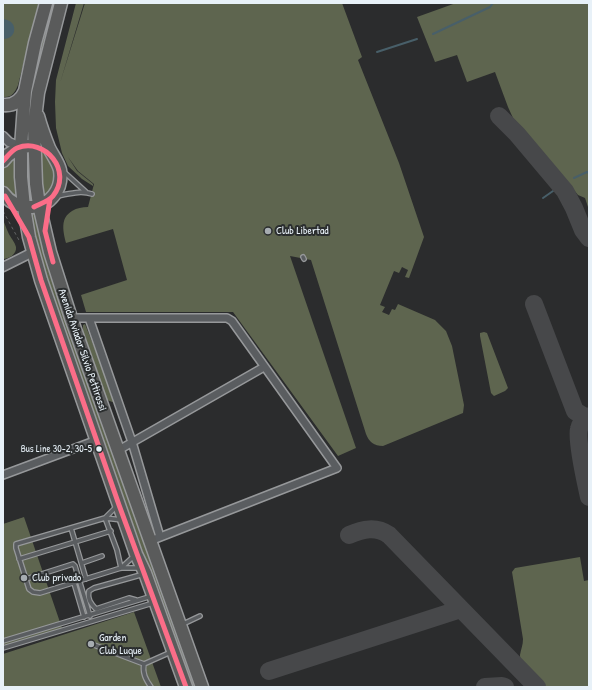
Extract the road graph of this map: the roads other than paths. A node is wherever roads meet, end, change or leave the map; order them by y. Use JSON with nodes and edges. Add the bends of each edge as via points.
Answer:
{"nodes":[{"id":1,"x":46,"y":3,"type":"edge"},
{"id":2,"x":61,"y":3,"type":"edge"},
{"id":3,"x":25,"y":90,"type":"junction"},
{"id":4,"x":3,"y":105,"type":"edge"},
{"id":5,"x":36,"y":110,"type":"junction"},
{"id":6,"x":3,"y":136,"type":"edge"},
{"id":7,"x":21,"y":147,"type":"junction"},
{"id":8,"x":35,"y":147,"type":"junction"},
{"id":9,"x":3,"y":161,"type":"edge"},
{"id":10,"x":57,"y":164,"type":"junction"},
{"id":11,"x":86,"y":192,"type":"junction"},
{"id":12,"x":92,"y":194,"type":"dead end"},
{"id":13,"x":4,"y":195,"type":"edge"},
{"id":14,"x":51,"y":198,"type":"junction"},
{"id":15,"x":39,"y":205,"type":"junction"},
{"id":16,"x":24,"y":207,"type":"junction"},
{"id":17,"x":44,"y":231,"type":"junction"},
{"id":18,"x":25,"y":239,"type":"junction"},
{"id":19,"x":33,"y":252,"type":"junction"},
{"id":20,"x":3,"y":267,"type":"edge"},
{"id":21,"x":71,"y":318,"type":"junction"},
{"id":22,"x":89,"y":318,"type":"junction"},
{"id":23,"x":264,"y":367,"type":"junction"},
{"id":24,"x":97,"y":440,"type":"junction"},
{"id":25,"x":132,"y":442,"type":"junction"},
{"id":26,"x":117,"y":451,"type":"junction"},
{"id":27,"x":3,"y":475,"type":"edge"},
{"id":28,"x":119,"y":505,"type":"junction"},
{"id":29,"x":105,"y":518,"type":"junction"},
{"id":30,"x":125,"y":521,"type":"junction"},
{"id":31,"x":71,"y":528,"type":"junction"},
{"id":32,"x":111,"y":531,"type":"junction"},
{"id":33,"x":155,"y":539,"type":"junction"},
{"id":34,"x":75,"y":542,"type":"junction"},
{"id":35,"x":136,"y":554,"type":"junction"},
{"id":36,"x":102,"y":556,"type":"dead end"},
{"id":37,"x":19,"y":559,"type":"junction"},
{"id":38,"x":82,"y":562,"type":"junction"},
{"id":39,"x":121,"y":568,"type":"junction"},
{"id":40,"x":144,"y":571,"type":"junction"},
{"id":41,"x":26,"y":579,"type":"junction"},
{"id":42,"x":86,"y":579,"type":"junction"},
{"id":43,"x":79,"y":581,"type":"junction"},
{"id":44,"x":74,"y":582,"type":"junction"},
{"id":45,"x":154,"y":599,"type":"junction"},
{"id":46,"x":137,"y":600,"type":"junction"},
{"id":47,"x":89,"y":615,"type":"junction"},
{"id":48,"x":200,"y":616,"type":"dead end"},
{"id":49,"x":84,"y":617,"type":"junction"},
{"id":50,"x":91,"y":622,"type":"junction"},
{"id":51,"x":180,"y":625,"type":"junction"},
{"id":52,"x":27,"y":634,"type":"junction"},
{"id":53,"x":29,"y":640,"type":"junction"},
{"id":54,"x":3,"y":641,"type":"edge"},
{"id":55,"x":94,"y":645,"type":"dead end"},
{"id":56,"x":3,"y":648,"type":"edge"},
{"id":57,"x":173,"y":651,"type":"junction"},
{"id":58,"x":144,"y":664,"type":"junction"},
{"id":59,"x":183,"y":686,"type":"edge"},
{"id":60,"x":151,"y":687,"type":"edge"},
{"id":61,"x":202,"y":687,"type":"edge"}],
"edges":[{"from":1,"to":3,"type":"highway","name":"Avenida Aviador Silvio Pettirossi","via":[[34,43]]},
{"from":2,"to":5,"type":"highway","name":"Avenida Aviador Silvio Pettirossi"},
{"from":3,"to":4,"type":"highway","via":[[17,102]]},
{"from":3,"to":7,"type":"highway","name":"Avenida Aviador Silvio Pettirossi"},
{"from":5,"to":8,"type":"highway","name":"Avenida Aviador Silvio Pettirossi"},
{"from":5,"to":10,"type":"highway","via":[[44,137]]},
{"from":6,"to":7,"type":"street"},
{"from":7,"to":8,"type":"highway"},
{"from":7,"to":9,"type":"highway","via":[[10,153]]},
{"from":7,"to":16,"type":"highway","name":"Avenida Aviador Silvio Pettirossi"},
{"from":8,"to":10,"type":"highway","via":[[47,151]]},
{"from":8,"to":15,"type":"highway","name":"Avenida Aviador Silvio Pettirossi"},
{"from":10,"to":11,"type":"lane"},
{"from":10,"to":14,"type":"highway","via":[[59,184]]},
{"from":11,"to":12,"type":"lane"},
{"from":11,"to":14,"type":"lane"},
{"from":13,"to":16,"type":"highway"},
{"from":13,"to":18,"type":"highway"},
{"from":14,"to":15,"type":"highway"},
{"from":14,"to":17,"type":"highway"},
{"from":15,"to":16,"type":"highway"},
{"from":15,"to":17,"type":"highway","name":"Avenida Aviador Silvio Pettirossi"},
{"from":16,"to":18,"type":"highway","name":"Avenida Aviador Silvio Pettirossi"},
{"from":17,"to":21,"type":"highway","name":"Avenida Aviador Silvio Pettirossi"},
{"from":18,"to":19,"type":"highway","name":"Avenida Aviador Silvio Pettirossi"},
{"from":19,"to":20,"type":"street"},
{"from":19,"to":24,"type":"highway","name":"Avenida Aviador Silvio Pettirossi"},
{"from":21,"to":22,"type":"street"},
{"from":21,"to":26,"type":"highway","name":"Avenida Aviador Silvio Pettirossi"},
{"from":22,"to":23,"type":"street","via":[[227,318],[232,321]]},
{"from":22,"to":25,"type":"street"},
{"from":23,"to":25,"type":"street"},
{"from":23,"to":33,"type":"street","via":[[337,468]]},
{"from":24,"to":27,"type":"street"},
{"from":24,"to":28,"type":"highway","name":"Avenida Aviador Silvio Pettirossi"},
{"from":25,"to":26,"type":"street"},
{"from":25,"to":33,"type":"street"},
{"from":26,"to":33,"type":"highway","name":"Avenida Aviador Silvio Pettirossi"},
{"from":28,"to":29,"type":"lane"},
{"from":28,"to":30,"type":"highway","name":"Avenida Aviador Silvio Pettirossi"},
{"from":29,"to":30,"type":"lane"},
{"from":29,"to":31,"type":"lane"},
{"from":29,"to":32,"type":"lane"},
{"from":30,"to":35,"type":"highway","name":"Avenida Aviador Silvio Pettirossi"},
{"from":31,"to":34,"type":"lane"},
{"from":31,"to":37,"type":"lane","via":[[16,544]]},
{"from":32,"to":34,"type":"lane"},
{"from":32,"to":39,"type":"lane"},
{"from":33,"to":51,"type":"highway","name":"Avenida Aviador Silvio Pettirossi"},
{"from":34,"to":37,"type":"lane"},
{"from":34,"to":38,"type":"lane"},
{"from":35,"to":39,"type":"lane"},
{"from":35,"to":40,"type":"highway","name":"Avenida Aviador Silvio Pettirossi"},
{"from":36,"to":38,"type":"lane"},
{"from":37,"to":41,"type":"lane"},
{"from":38,"to":42,"type":"lane"},
{"from":39,"to":40,"type":"lane"},
{"from":39,"to":42,"type":"lane"},
{"from":40,"to":45,"type":"highway","name":"Avenida Aviador Silvio Pettirossi"},
{"from":40,"to":46,"type":"lane","via":[[94,588],[89,591],[88,596],[96,609],[129,598]]},
{"from":41,"to":43,"type":"lane","via":[[71,564],[75,566]]},
{"from":41,"to":44,"type":"lane","via":[[29,589],[40,593]]},
{"from":42,"to":43,"type":"lane"},
{"from":43,"to":44,"type":"lane"},
{"from":43,"to":47,"type":"lane"},
{"from":44,"to":49,"type":"lane"},
{"from":45,"to":46,"type":"lane"},
{"from":45,"to":50,"type":"lane"},
{"from":45,"to":57,"type":"highway","name":"Avenida Aviador Silvio Pettirossi"},
{"from":46,"to":47,"type":"lane"},
{"from":47,"to":49,"type":"lane"},
{"from":47,"to":50,"type":"lane"},
{"from":48,"to":51,"type":"lane"},
{"from":49,"to":52,"type":"lane"},
{"from":50,"to":53,"type":"lane"},
{"from":51,"to":61,"type":"highway","name":"Avenida Aviador Silvio Pettirossi"},
{"from":52,"to":53,"type":"lane"},
{"from":52,"to":54,"type":"lane"},
{"from":53,"to":56,"type":"lane"},
{"from":55,"to":58,"type":"lane"},
{"from":57,"to":58,"type":"lane"},
{"from":57,"to":59,"type":"highway","name":"Avenida Aviador Silvio Pettirossi"},
{"from":58,"to":60,"type":"lane","via":[[145,678]]}]}
